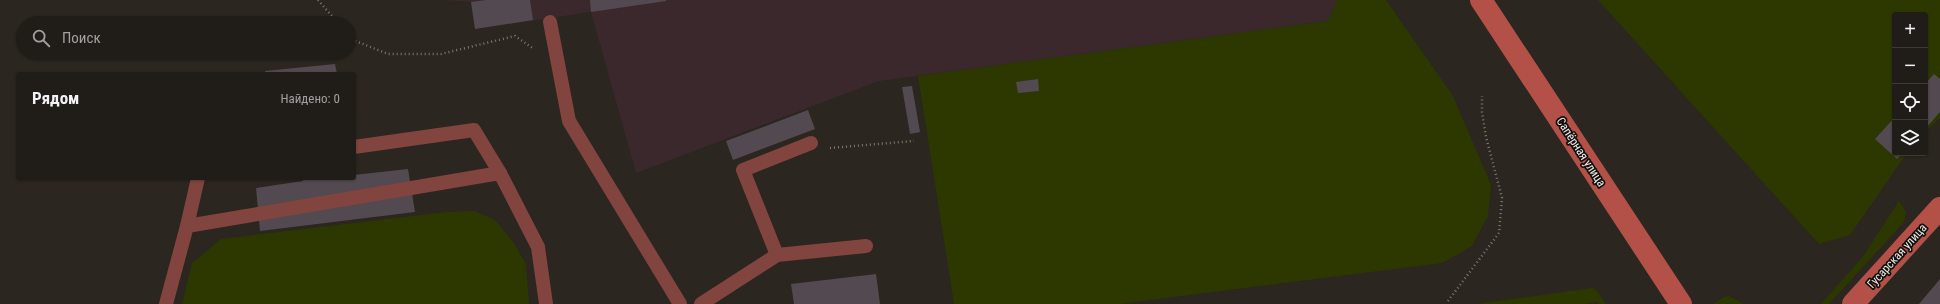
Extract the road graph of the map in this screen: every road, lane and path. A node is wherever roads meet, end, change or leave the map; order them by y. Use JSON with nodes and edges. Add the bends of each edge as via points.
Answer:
{"nodes":[{"id":1,"x":318,"y":0,"type":"edge"},
{"id":2,"x":1481,"y":0,"type":"edge"},
{"id":3,"x":332,"y":16,"type":"edge"},
{"id":4,"x":550,"y":22,"type":"dead end"},
{"id":5,"x":356,"y":41,"type":"edge"},
{"id":6,"x":558,"y":63,"type":"junction"},
{"id":7,"x":1482,"y":96,"type":"dead end"},
{"id":8,"x":914,"y":141,"type":"dead end"},
{"id":9,"x":811,"y":143,"type":"joint"},
{"id":10,"x":356,"y":147,"type":"edge"},
{"id":11,"x":500,"y":172,"type":"junction"},
{"id":12,"x":198,"y":180,"type":"edge"},
{"id":13,"x":1940,"y":208,"type":"edge"},
{"id":14,"x":187,"y":226,"type":"junction"},
{"id":15,"x":866,"y":246,"type":"dead end"},
{"id":16,"x":778,"y":254,"type":"junction"},
{"id":17,"x":1448,"y":301,"type":"dead end"},
{"id":18,"x":166,"y":304,"type":"edge"},
{"id":19,"x":546,"y":304,"type":"edge"},
{"id":20,"x":680,"y":304,"type":"edge"},
{"id":21,"x":701,"y":304,"type":"edge"},
{"id":22,"x":1681,"y":304,"type":"edge"},
{"id":23,"x":1853,"y":304,"type":"edge"}],
"edges":[{"from":1,"to":3,"type":"path"},
{"from":2,"to":22,"type":"street","name":"Сапёрная улица"},
{"from":4,"to":6,"type":"lane"},
{"from":5,"to":6,"type":"path","via":[[388,54],[442,54],[515,36]]},
{"from":6,"to":20,"type":"lane","via":[[569,121]]},
{"from":7,"to":17,"type":"path","via":[[1486,138],[1502,198],[1500,233]]},
{"from":8,"to":9,"type":"path","via":[[826,148]]},
{"from":9,"to":16,"type":"lane","via":[[743,170]]},
{"from":10,"to":11,"type":"lane","via":[[474,130]]},
{"from":11,"to":14,"type":"lane"},
{"from":11,"to":19,"type":"lane","via":[[538,247]]},
{"from":12,"to":14,"type":"lane"},
{"from":13,"to":23,"type":"street","name":"Гусарская улица"},
{"from":14,"to":18,"type":"lane"},
{"from":15,"to":16,"type":"lane"},
{"from":16,"to":21,"type":"lane"}]}
